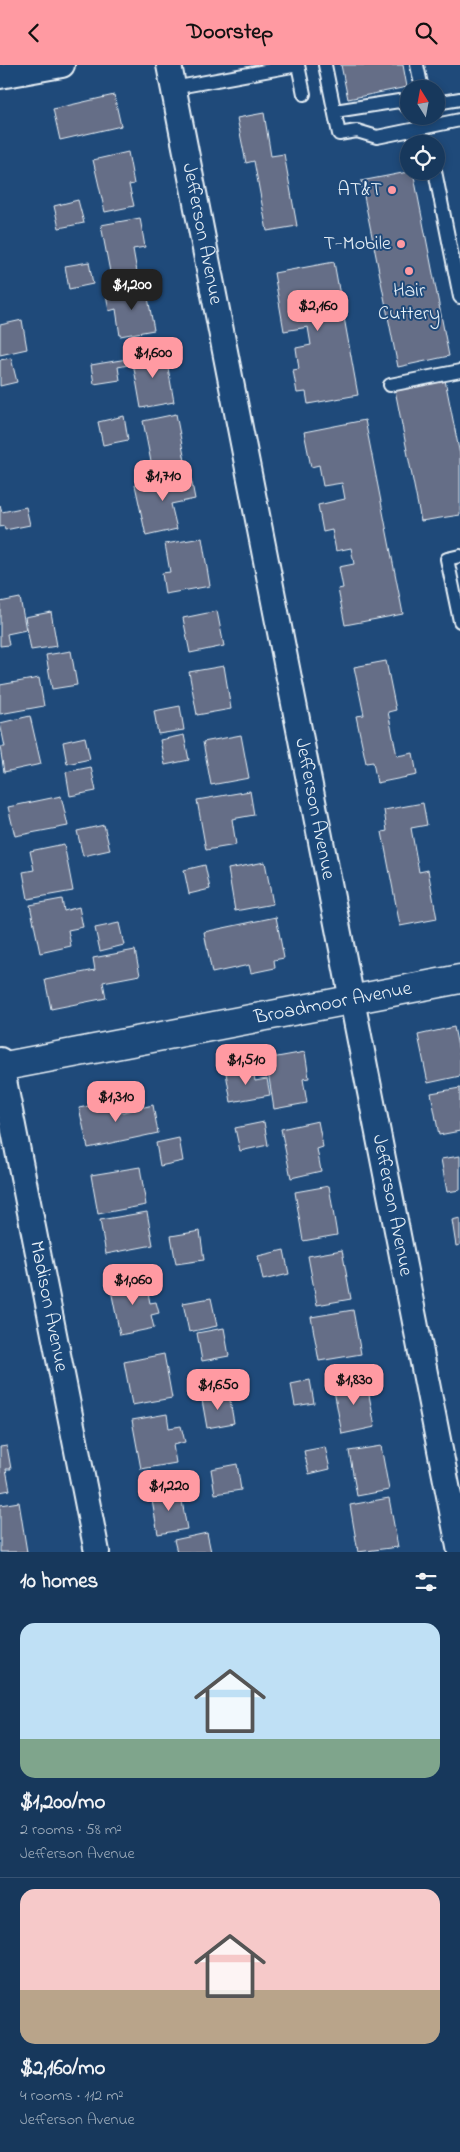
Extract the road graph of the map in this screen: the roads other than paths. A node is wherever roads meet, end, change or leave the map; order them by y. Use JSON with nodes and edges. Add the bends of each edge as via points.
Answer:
{"nodes":[{"id":1,"x":62,"y":65,"type":"edge"},
{"id":2,"x":169,"y":65,"type":"edge"},
{"id":3,"x":325,"y":65,"type":"edge"},
{"id":4,"x":417,"y":65,"type":"edge"},
{"id":5,"x":0,"y":77,"type":"edge"},
{"id":6,"x":420,"y":80,"type":"edge"},
{"id":7,"x":173,"y":88,"type":"junction"},
{"id":8,"x":304,"y":94,"type":"dead end"},
{"id":9,"x":460,"y":99,"type":"edge"},
{"id":10,"x":400,"y":102,"type":"edge"},
{"id":11,"x":445,"y":102,"type":"edge"},
{"id":12,"x":335,"y":111,"type":"junction"},
{"id":13,"x":460,"y":120,"type":"edge"},
{"id":14,"x":445,"y":121,"type":"edge"},
{"id":15,"x":411,"y":125,"type":"edge"},
{"id":16,"x":436,"y":180,"type":"edge"},
{"id":17,"x":460,"y":297,"type":"edge"},
{"id":18,"x":460,"y":371,"type":"edge"},
{"id":19,"x":390,"y":385,"type":"dead end"},
{"id":20,"x":460,"y":556,"type":"edge"},
{"id":21,"x":460,"y":621,"type":"edge"},
{"id":22,"x":460,"y":979,"type":"edge"},
{"id":23,"x":352,"y":1000,"type":"junction"},
{"id":24,"x":0,"y":1065,"type":"edge"},
{"id":25,"x":97,"y":1552,"type":"edge"},
{"id":26,"x":460,"y":1552,"type":"edge"}],
"edges":[{"from":1,"to":5,"type":"street"},
{"from":2,"to":7,"type":"street","name":"Jefferson Avenue"},
{"from":3,"to":12,"type":"lane"},
{"from":4,"to":6,"type":"lane"},
{"from":7,"to":8,"type":"lane","via":[[298,65]]},
{"from":7,"to":23,"type":"street","name":"Jefferson Avenue"},
{"from":9,"to":11,"type":"lane"},
{"from":10,"to":12,"type":"lane"},
{"from":12,"to":15,"type":"lane","via":[[339,134],[357,131],[377,137]]},
{"from":13,"to":14,"type":"lane"},
{"from":16,"to":17,"type":"lane"},
{"from":18,"to":19,"type":"lane"},
{"from":20,"to":21,"type":"lane","via":[[447,559]]},
{"from":22,"to":23,"type":"street","name":"Broadmoor Avenue"},
{"from":23,"to":24,"type":"street","name":"Broadmoor Avenue"},
{"from":23,"to":26,"type":"street","name":"Jefferson Avenue"},
{"from":24,"to":25,"type":"street","name":"Madison Avenue"}]}
